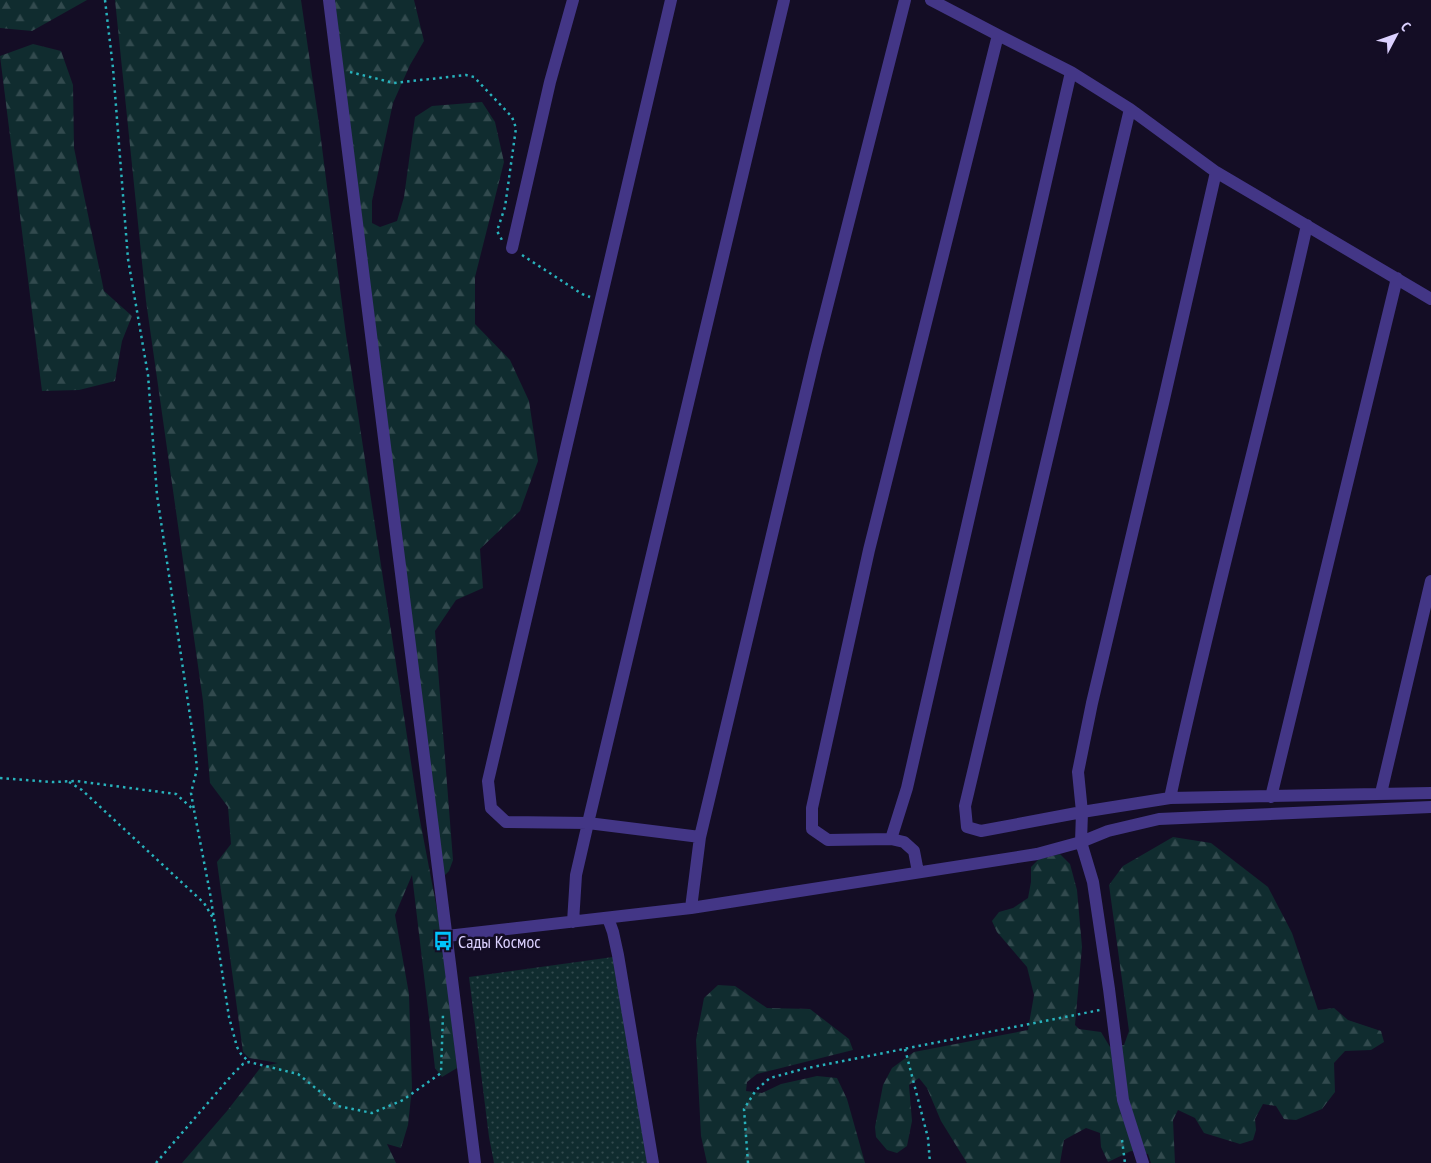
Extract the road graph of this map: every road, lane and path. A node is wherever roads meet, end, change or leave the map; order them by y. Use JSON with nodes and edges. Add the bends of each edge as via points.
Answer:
{"nodes":[{"id":1,"x":104,"y":0,"type":"edge"},
{"id":2,"x":329,"y":0,"type":"edge"},
{"id":3,"x":573,"y":0,"type":"edge"},
{"id":4,"x":671,"y":0,"type":"edge"},
{"id":5,"x":784,"y":0,"type":"edge"},
{"id":6,"x":905,"y":0,"type":"edge"},
{"id":7,"x":931,"y":0,"type":"edge"},
{"id":8,"x":998,"y":35,"type":"junction"},
{"id":9,"x":338,"y":71,"type":"junction"},
{"id":10,"x":1071,"y":72,"type":"junction"},
{"id":11,"x":1130,"y":109,"type":"junction"},
{"id":12,"x":1216,"y":172,"type":"junction"},
{"id":13,"x":1307,"y":225,"type":"junction"},
{"id":14,"x":512,"y":248,"type":"junction"},
{"id":15,"x":1397,"y":278,"type":"junction"},
{"id":16,"x":1431,"y":299,"type":"edge"},
{"id":17,"x":600,"y":300,"type":"junction"},
{"id":18,"x":1431,"y":581,"type":"edge"},
{"id":19,"x":0,"y":778,"type":"edge"},
{"id":20,"x":67,"y":781,"type":"junction"},
{"id":21,"x":1380,"y":793,"type":"junction"},
{"id":22,"x":1431,"y":793,"type":"edge"},
{"id":23,"x":1272,"y":797,"type":"junction"},
{"id":24,"x":1170,"y":798,"type":"junction"},
{"id":25,"x":1431,"y":807,"type":"edge"},
{"id":26,"x":194,"y":810,"type":"junction"},
{"id":27,"x":1082,"y":812,"type":"junction"},
{"id":28,"x":588,"y":823,"type":"junction"},
{"id":29,"x":700,"y":837,"type":"junction"},
{"id":30,"x":891,"y":840,"type":"junction"},
{"id":31,"x":1081,"y":842,"type":"junction"},
{"id":32,"x":918,"y":872,"type":"junction"},
{"id":33,"x":691,"y":908,"type":"junction"},
{"id":34,"x":608,"y":918,"type":"junction"},
{"id":35,"x":214,"y":920,"type":"junction"},
{"id":36,"x":573,"y":922,"type":"junction"},
{"id":37,"x":447,"y":936,"type":"junction"},
{"id":38,"x":1112,"y":1008,"type":"junction"},
{"id":39,"x":443,"y":1014,"type":"dead end"},
{"id":40,"x":905,"y":1049,"type":"junction"},
{"id":41,"x":249,"y":1062,"type":"junction"},
{"id":42,"x":156,"y":1163,"type":"edge"},
{"id":43,"x":475,"y":1163,"type":"edge"},
{"id":44,"x":653,"y":1163,"type":"edge"},
{"id":45,"x":748,"y":1163,"type":"edge"},
{"id":46,"x":930,"y":1163,"type":"edge"},
{"id":47,"x":1143,"y":1163,"type":"edge"}],
"edges":[{"from":1,"to":26,"type":"path","via":[[113,68],[128,259],[148,375],[157,495],[195,748],[197,769],[191,793]]},
{"from":2,"to":9,"type":"street"},
{"from":3,"to":14,"type":"street","via":[[550,82]]},
{"from":4,"to":17,"type":"street"},
{"from":5,"to":28,"type":"street"},
{"from":6,"to":29,"type":"street","via":[[815,354]]},
{"from":7,"to":8,"type":"street"},
{"from":8,"to":10,"type":"street"},
{"from":8,"to":30,"type":"street","via":[[869,550],[812,808],[812,829],[828,840]]},
{"from":9,"to":14,"type":"path","via":[[356,72],[394,83],[466,75],[474,77],[512,117],[516,128],[504,207],[497,231],[500,239]]},
{"from":9,"to":37,"type":"street"},
{"from":10,"to":11,"type":"street"},
{"from":10,"to":30,"type":"street","via":[[909,778]]},
{"from":11,"to":12,"type":"street"},
{"from":11,"to":27,"type":"street","via":[[965,806],[967,828],[981,831]]},
{"from":12,"to":13,"type":"street"},
{"from":12,"to":27,"type":"street","via":[[1090,712],[1078,772]]},
{"from":13,"to":15,"type":"street"},
{"from":13,"to":24,"type":"street","via":[[1283,334],[1194,686]]},
{"from":14,"to":17,"type":"path","via":[[582,294]]},
{"from":15,"to":16,"type":"street"},
{"from":15,"to":23,"type":"street"},
{"from":17,"to":28,"type":"street","via":[[488,781],[491,808],[506,822]]},
{"from":18,"to":21,"type":"street"},
{"from":19,"to":20,"type":"path"},
{"from":20,"to":26,"type":"path","via":[[176,794]]},
{"from":20,"to":35,"type":"path","via":[[82,790],[204,903]]},
{"from":21,"to":22,"type":"street"},
{"from":21,"to":23,"type":"street"},
{"from":23,"to":24,"type":"street"},
{"from":24,"to":27,"type":"street"},
{"from":25,"to":31,"type":"street","via":[[1158,819],[1108,831]]},
{"from":26,"to":35,"type":"path"},
{"from":27,"to":31,"type":"street"},
{"from":28,"to":29,"type":"street"},
{"from":28,"to":36,"type":"street","via":[[576,875]]},
{"from":29,"to":33,"type":"street"},
{"from":30,"to":32,"type":"street","via":[[904,842],[914,851]]},
{"from":31,"to":32,"type":"street","via":[[1037,854]]},
{"from":31,"to":38,"type":"street","via":[[1092,882]]},
{"from":32,"to":33,"type":"street"},
{"from":33,"to":34,"type":"street"},
{"from":34,"to":36,"type":"street"},
{"from":34,"to":44,"type":"street","via":[[618,955]]},
{"from":35,"to":41,"type":"path","via":[[235,1039],[241,1054]]},
{"from":36,"to":37,"type":"street"},
{"from":37,"to":43,"type":"street"},
{"from":38,"to":40,"type":"path"},
{"from":38,"to":47,"type":"street","via":[[1123,1100]]},
{"from":39,"to":41,"type":"path","via":[[441,1073],[403,1100],[372,1113],[338,1106],[298,1074]]},
{"from":40,"to":45,"type":"path","via":[[770,1078],[756,1090],[744,1109]]},
{"from":40,"to":46,"type":"path","via":[[928,1138]]},
{"from":41,"to":42,"type":"path","via":[[232,1074]]}]}
